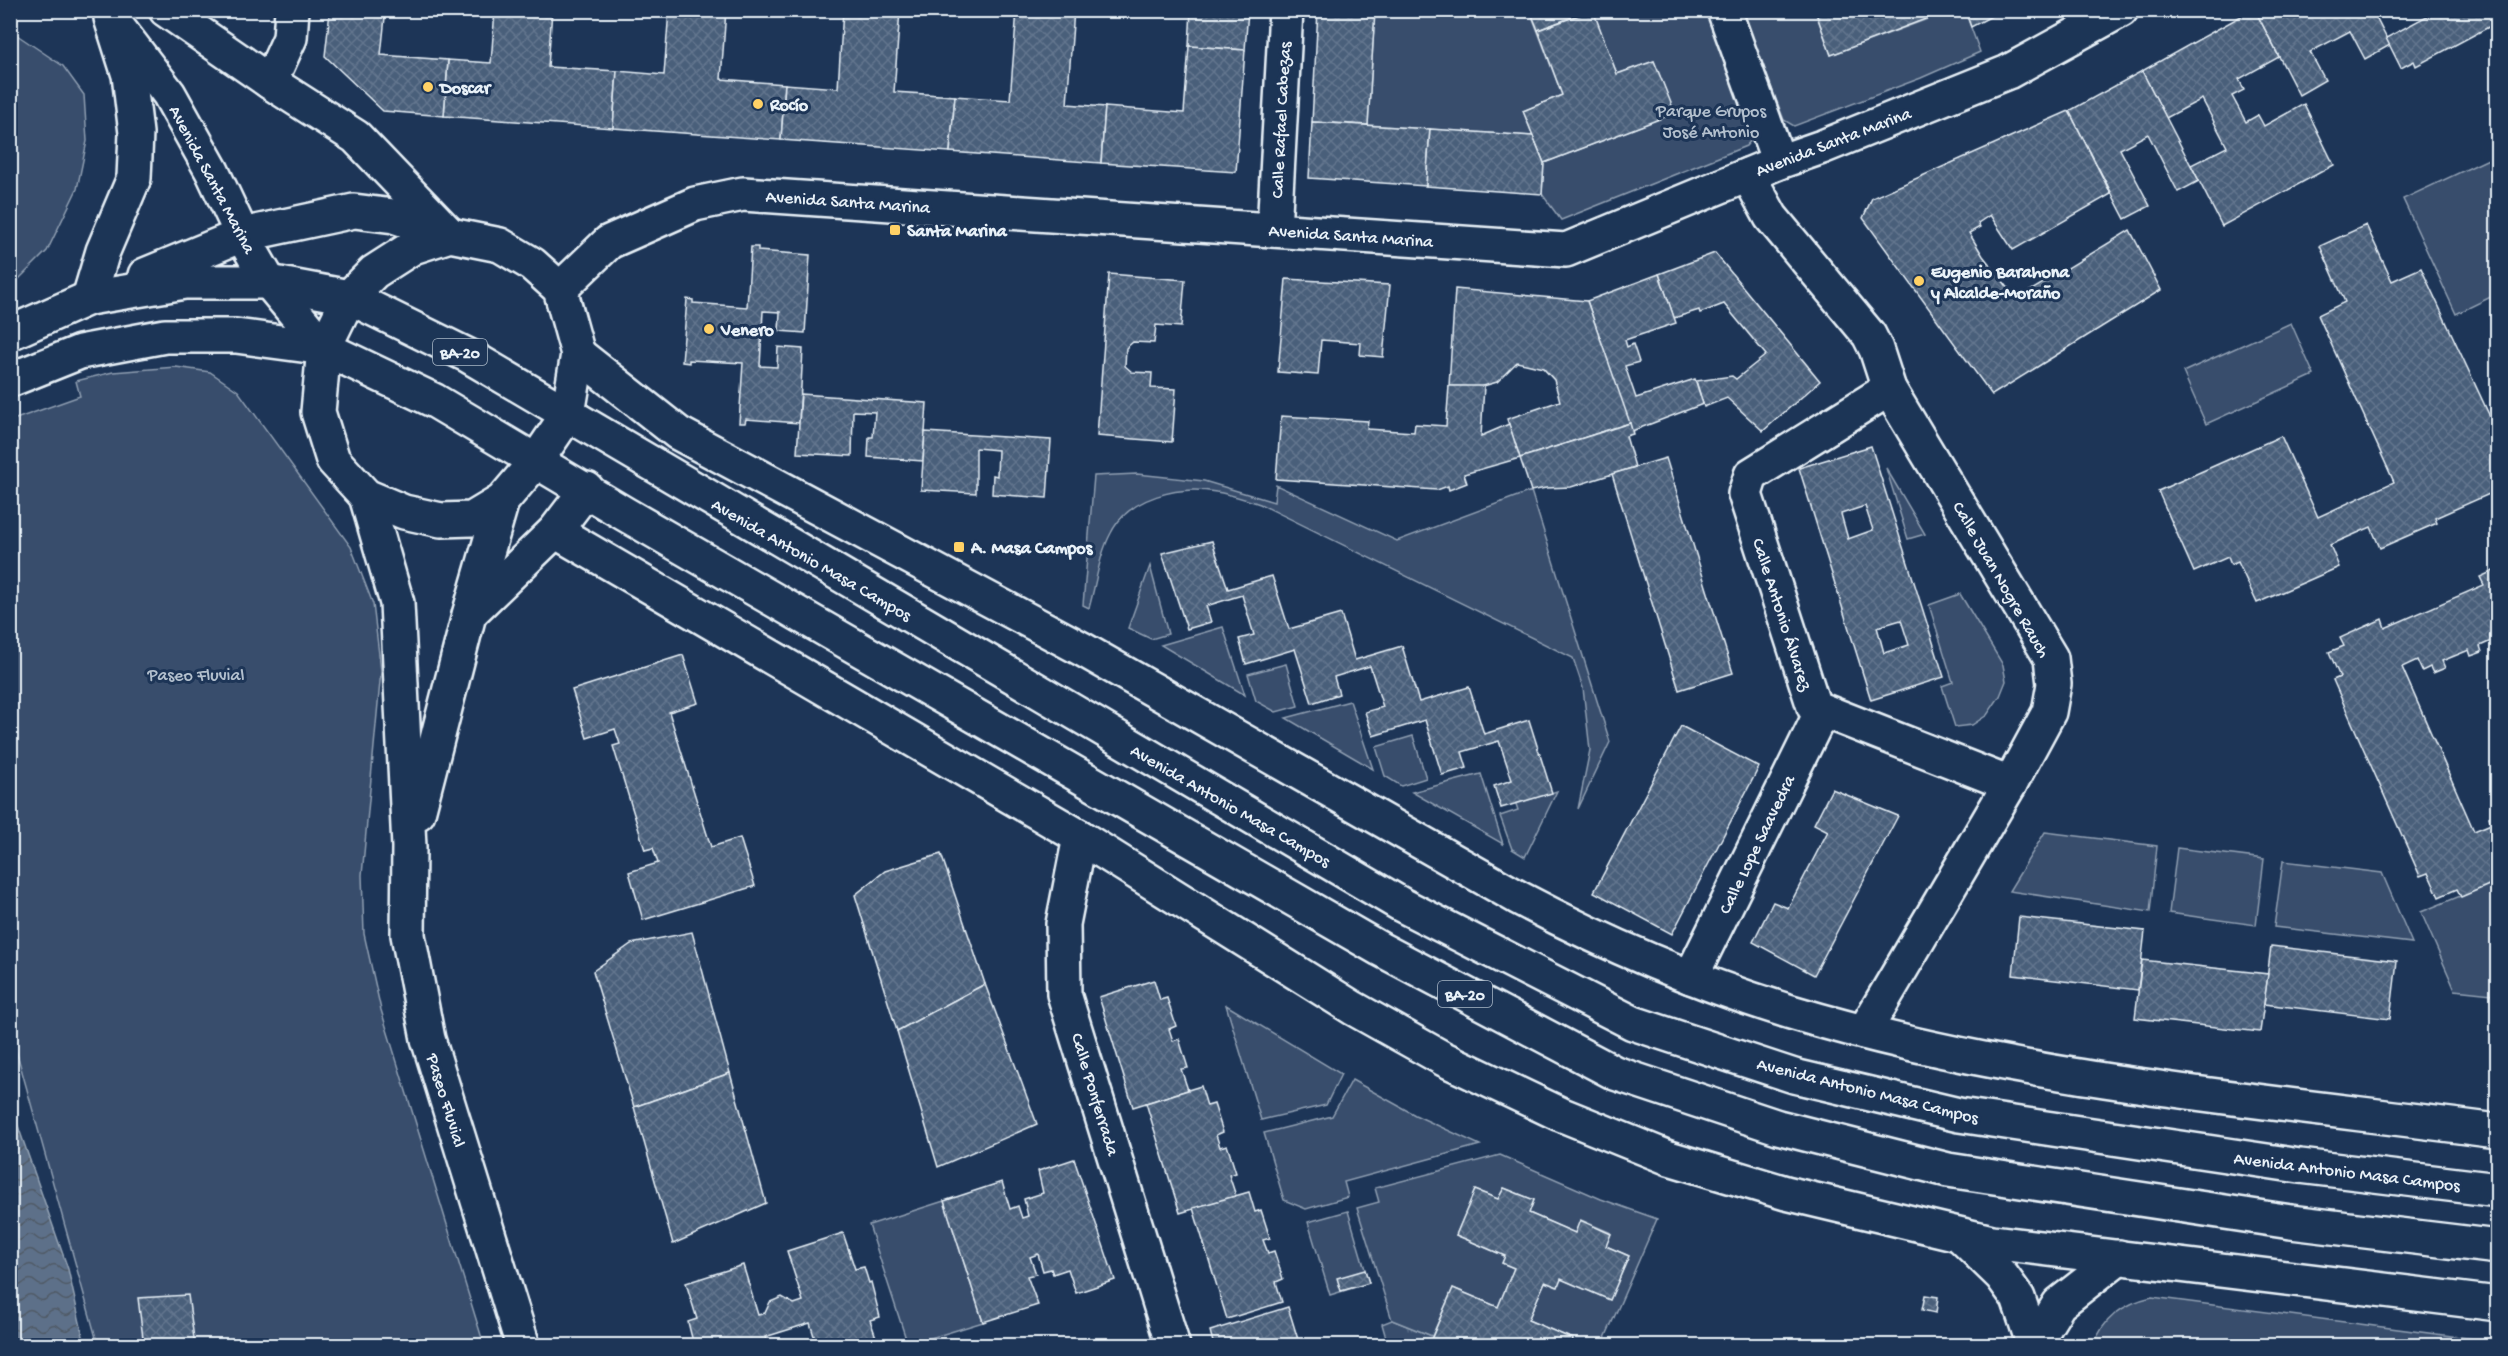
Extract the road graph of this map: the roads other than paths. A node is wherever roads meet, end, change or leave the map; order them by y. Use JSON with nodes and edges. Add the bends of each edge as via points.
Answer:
{"nodes":[{"id":1,"x":166,"y":10,"type":"edge"},
{"id":2,"x":292,"y":10,"type":"edge"},
{"id":3,"x":1286,"y":10,"type":"edge"},
{"id":4,"x":1724,"y":10,"type":"edge"},
{"id":5,"x":2121,"y":10,"type":"edge"},
{"id":6,"x":106,"y":14,"type":"edge"},
{"id":7,"x":270,"y":82,"type":"junction"},
{"id":8,"x":1779,"y":162,"type":"junction"},
{"id":9,"x":1748,"y":175,"type":"junction"},
{"id":10,"x":1274,"y":230,"type":"junction"},
{"id":11,"x":242,"y":235,"type":"junction"},
{"id":12,"x":450,"y":235,"type":"junction"},
{"id":13,"x":268,"y":282,"type":"junction"},
{"id":14,"x":560,"y":289,"type":"junction"},
{"id":15,"x":349,"y":297,"type":"junction"},
{"id":16,"x":89,"y":298,"type":"junction"},
{"id":17,"x":23,"y":328,"type":"edge"},
{"id":18,"x":324,"y":348,"type":"junction"},
{"id":19,"x":578,"y":354,"type":"junction"},
{"id":20,"x":10,"y":380,"type":"edge"},
{"id":21,"x":1889,"y":389,"type":"junction"},
{"id":22,"x":568,"y":414,"type":"junction"},
{"id":23,"x":536,"y":461,"type":"junction"},
{"id":24,"x":587,"y":489,"type":"junction"},
{"id":25,"x":366,"y":496,"type":"junction"},
{"id":26,"x":502,"y":501,"type":"junction"},
{"id":27,"x":555,"y":531,"type":"junction"},
{"id":28,"x":468,"y":615,"type":"junction"},
{"id":29,"x":1822,"y":711,"type":"junction"},
{"id":30,"x":2010,"y":784,"type":"junction"},
{"id":31,"x":1080,"y":837,"type":"junction"},
{"id":32,"x":409,"y":847,"type":"junction"},
{"id":33,"x":1691,"y":977,"type":"junction"},
{"id":34,"x":1864,"y":1032,"type":"junction"},
{"id":35,"x":2498,"y":1131,"type":"edge"},
{"id":36,"x":2498,"y":1190,"type":"edge"},
{"id":37,"x":1961,"y":1236,"type":"junction"},
{"id":38,"x":2498,"y":1247,"type":"edge"},
{"id":39,"x":2119,"y":1257,"type":"junction"},
{"id":40,"x":2498,"y":1304,"type":"edge"},
{"id":41,"x":2034,"y":1344,"type":"edge"},
{"id":42,"x":523,"y":1346,"type":"edge"},
{"id":43,"x":1173,"y":1346,"type":"edge"}],
"edges":[{"from":1,"to":7,"type":"main road"},
{"from":2,"to":7,"type":"main road","via":[[290,38]]},
{"from":3,"to":10,"type":"main road","name":"Calle Rafael Cabezas"},
{"from":4,"to":8,"type":"main road"},
{"from":5,"to":8,"type":"main road","name":"Avenida Santa Marina","via":[[2008,72]]},
{"from":6,"to":11,"type":"main road","name":"Avenida Santa Marina","via":[[169,94]]},
{"from":6,"to":16,"type":"main road","via":[[129,75],[136,133],[134,178],[103,251]]},
{"from":7,"to":12,"type":"main road","via":[[356,137]]},
{"from":8,"to":9,"type":"main road","name":"Avenida Santa Marina"},
{"from":9,"to":10,"type":"main road","name":"Avenida Santa Marina","via":[[1566,250]]},
{"from":9,"to":21,"type":"main road","name":"Calle Juan Nogre Rauch","via":[[1771,217],[1869,335]]},
{"from":10,"to":14,"type":"main road","name":"Avenida Santa Marina","via":[[742,194],[695,204],[609,242]]},
{"from":11,"to":12,"type":"main road","via":[[354,211],[394,216]]},
{"from":11,"to":13,"type":"main road","name":"Avenida Santa Marina"},
{"from":11,"to":16,"type":"main road"},
{"from":12,"to":14,"type":"main road","via":[[500,245],[532,264]]},
{"from":12,"to":15,"type":"main road","via":[[413,247],[374,272]]},
{"from":13,"to":15,"type":"main road","name":"Avenida Antonio Masa Campos","number":"BA-20"},
{"from":13,"to":16,"type":"main road","name":"Avenida Antonio Masa Campos","number":"BA-20","via":[[185,282]]},
{"from":13,"to":18,"type":"main road","name":"Avenida Santa Marina"},
{"from":14,"to":19,"type":"main road"},
{"from":15,"to":18,"type":"main road"},
{"from":15,"to":22,"type":"main road","name":"Avenida Antonio Masa Campos","number":"BA-20","via":[[469,356]]},
{"from":16,"to":17,"type":"main road","name":"Avenida Antonio Masa Campos","number":"BA-20"},
{"from":18,"to":20,"type":"main road","number":"BA-20","via":[[236,336],[165,336],[80,352]]},
{"from":18,"to":23,"type":"main road","number":"BA-20","via":[[435,401]]},
{"from":18,"to":25,"type":"main road","via":[[318,412],[333,460]]},
{"from":19,"to":22,"type":"main road"},
{"from":19,"to":33,"type":"main road","via":[[678,433],[1083,650],[1519,898],[1592,936]]},
{"from":21,"to":29,"type":"main road","name":"Calle Antonio Álvarez","via":[[1751,475],[1747,484],[1745,494],[1810,699]]},
{"from":21,"to":30,"type":"main road","name":"Calle Juan Nogre Rauch","via":[[2051,658],[2054,684],[2049,712]]},
{"from":22,"to":23,"type":"main road"},
{"from":22,"to":36,"type":"main road","name":"Avenida Antonio Masa Campos","number":"BA-20","via":[[1402,905],[1633,1023],[1794,1076],[1959,1115],[2300,1166]]},
{"from":23,"to":24,"type":"main road","number":"BA-20"},
{"from":23,"to":26,"type":"main road"},
{"from":24,"to":27,"type":"main road"},
{"from":24,"to":38,"type":"main road","number":"BA-20","via":[[1380,949],[1615,1073],[1778,1127],[1948,1170],[2291,1222]]},
{"from":25,"to":26,"type":"main road","via":[[404,512],[441,520],[472,519]]},
{"from":25,"to":32,"type":"main road","name":"Paseo Fluvial","via":[[397,603]]},
{"from":26,"to":28,"type":"main road","name":"Paseo Fluvial"},
{"from":27,"to":28,"type":"main road"},
{"from":27,"to":31,"type":"main road"},
{"from":28,"to":32,"type":"main road","name":"Paseo Fluvial"},
{"from":29,"to":30,"type":"main road","name":"Calle Antonio Álvarez"},
{"from":29,"to":33,"type":"main road","name":"Calle Lope Saavedra"},
{"from":30,"to":34,"type":"main road","name":"Calle Juan Nogre Rauch"},
{"from":31,"to":37,"type":"main road","via":[[1353,1008],[1444,1059],[1560,1114],[1669,1158],[1786,1193]]},
{"from":31,"to":43,"type":"main road","name":"Calle Ponferrada","via":[[1064,924],[1064,994]]},
{"from":32,"to":42,"type":"main road","name":"Paseo Fluvial","via":[[408,935],[428,1039]]},
{"from":33,"to":34,"type":"main road"},
{"from":34,"to":35,"type":"main road","via":[[1971,1056],[2126,1083]]},
{"from":37,"to":39,"type":"main road"},
{"from":37,"to":41,"type":"main road","via":[[2002,1276],[2018,1298]]},
{"from":39,"to":40,"type":"main road"},
{"from":39,"to":41,"type":"main road","via":[[2059,1304]]}]}
